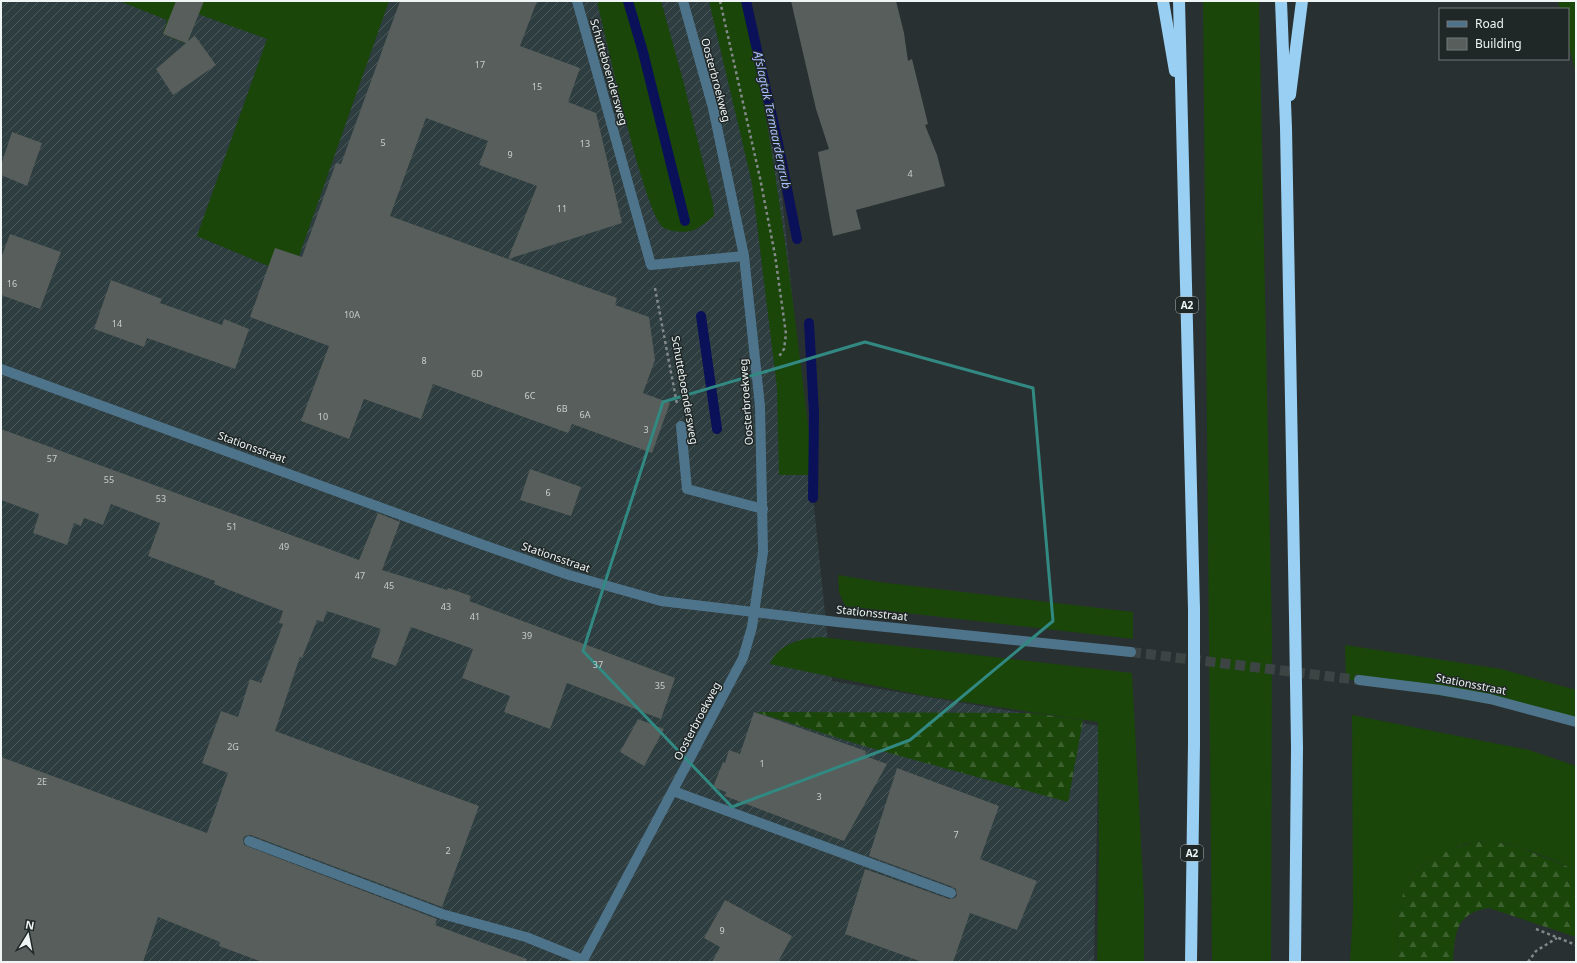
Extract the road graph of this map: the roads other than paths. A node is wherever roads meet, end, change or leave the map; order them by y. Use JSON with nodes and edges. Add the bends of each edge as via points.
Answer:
{"nodes":[{"id":1,"x":577,"y":1,"type":"edge"},
{"id":2,"x":683,"y":1,"type":"edge"},
{"id":3,"x":1163,"y":1,"type":"edge"},
{"id":4,"x":1179,"y":1,"type":"edge"},
{"id":5,"x":1280,"y":1,"type":"edge"},
{"id":6,"x":1302,"y":1,"type":"edge"},
{"id":7,"x":1183,"y":114,"type":"junction"},
{"id":8,"x":1286,"y":128,"type":"junction"},
{"id":9,"x":744,"y":256,"type":"junction"},
{"id":10,"x":1,"y":370,"type":"edge"},
{"id":11,"x":681,"y":426,"type":"road end"},
{"id":12,"x":763,"y":509,"type":"junction"},
{"id":13,"x":754,"y":612,"type":"junction"},
{"id":14,"x":1131,"y":652,"type":"tunnel mouth"},
{"id":15,"x":1359,"y":680,"type":"tunnel mouth"},
{"id":16,"x":1576,"y":722,"type":"edge"},
{"id":17,"x":673,"y":791,"type":"junction"},
{"id":18,"x":249,"y":841,"type":"dead end"},
{"id":19,"x":951,"y":893,"type":"dead end"},
{"id":20,"x":582,"y":961,"type":"edge"},
{"id":21,"x":1191,"y":962,"type":"edge"},
{"id":22,"x":1295,"y":962,"type":"edge"}],
"edges":[{"from":1,"to":9,"type":"street","name":"Schutteboendersweg","via":[[651,265]]},
{"from":2,"to":9,"type":"street","name":"Oosterbroekweg","via":[[713,108]]},
{"from":3,"to":7,"type":"highway","number":"A2"},
{"from":4,"to":7,"type":"highway","number":"A2"},
{"from":5,"to":8,"type":"highway"},
{"from":6,"to":8,"type":"highway"},
{"from":7,"to":21,"type":"highway","number":"A2","bridge":true,"via":[[1194,610]]},
{"from":8,"to":22,"type":"highway","bridge":true,"via":[[1297,748]]},
{"from":9,"to":12,"type":"street","name":"Oosterbroekweg","via":[[760,406]]},
{"from":10,"to":13,"type":"street","name":"Stationsstraat","via":[[569,575],[661,601]]},
{"from":11,"to":12,"type":"street","name":"Schutteboendersweg","via":[[687,488]]},
{"from":12,"to":13,"type":"street","name":"Oosterbroekweg","via":[[763,552]]},
{"from":13,"to":14,"type":"street","name":"Stationsstraat"},
{"from":13,"to":17,"type":"street","name":"Oosterbroekweg","via":[[743,658]]},
{"from":15,"to":16,"type":"street","name":"Stationsstraat","via":[[1483,698],[1539,710]]},
{"from":17,"to":19,"type":"street"},
{"from":17,"to":20,"type":"street","name":"Oosterbroekweg"},
{"from":18,"to":20,"type":"street","via":[[442,914],[526,938]]}]}
